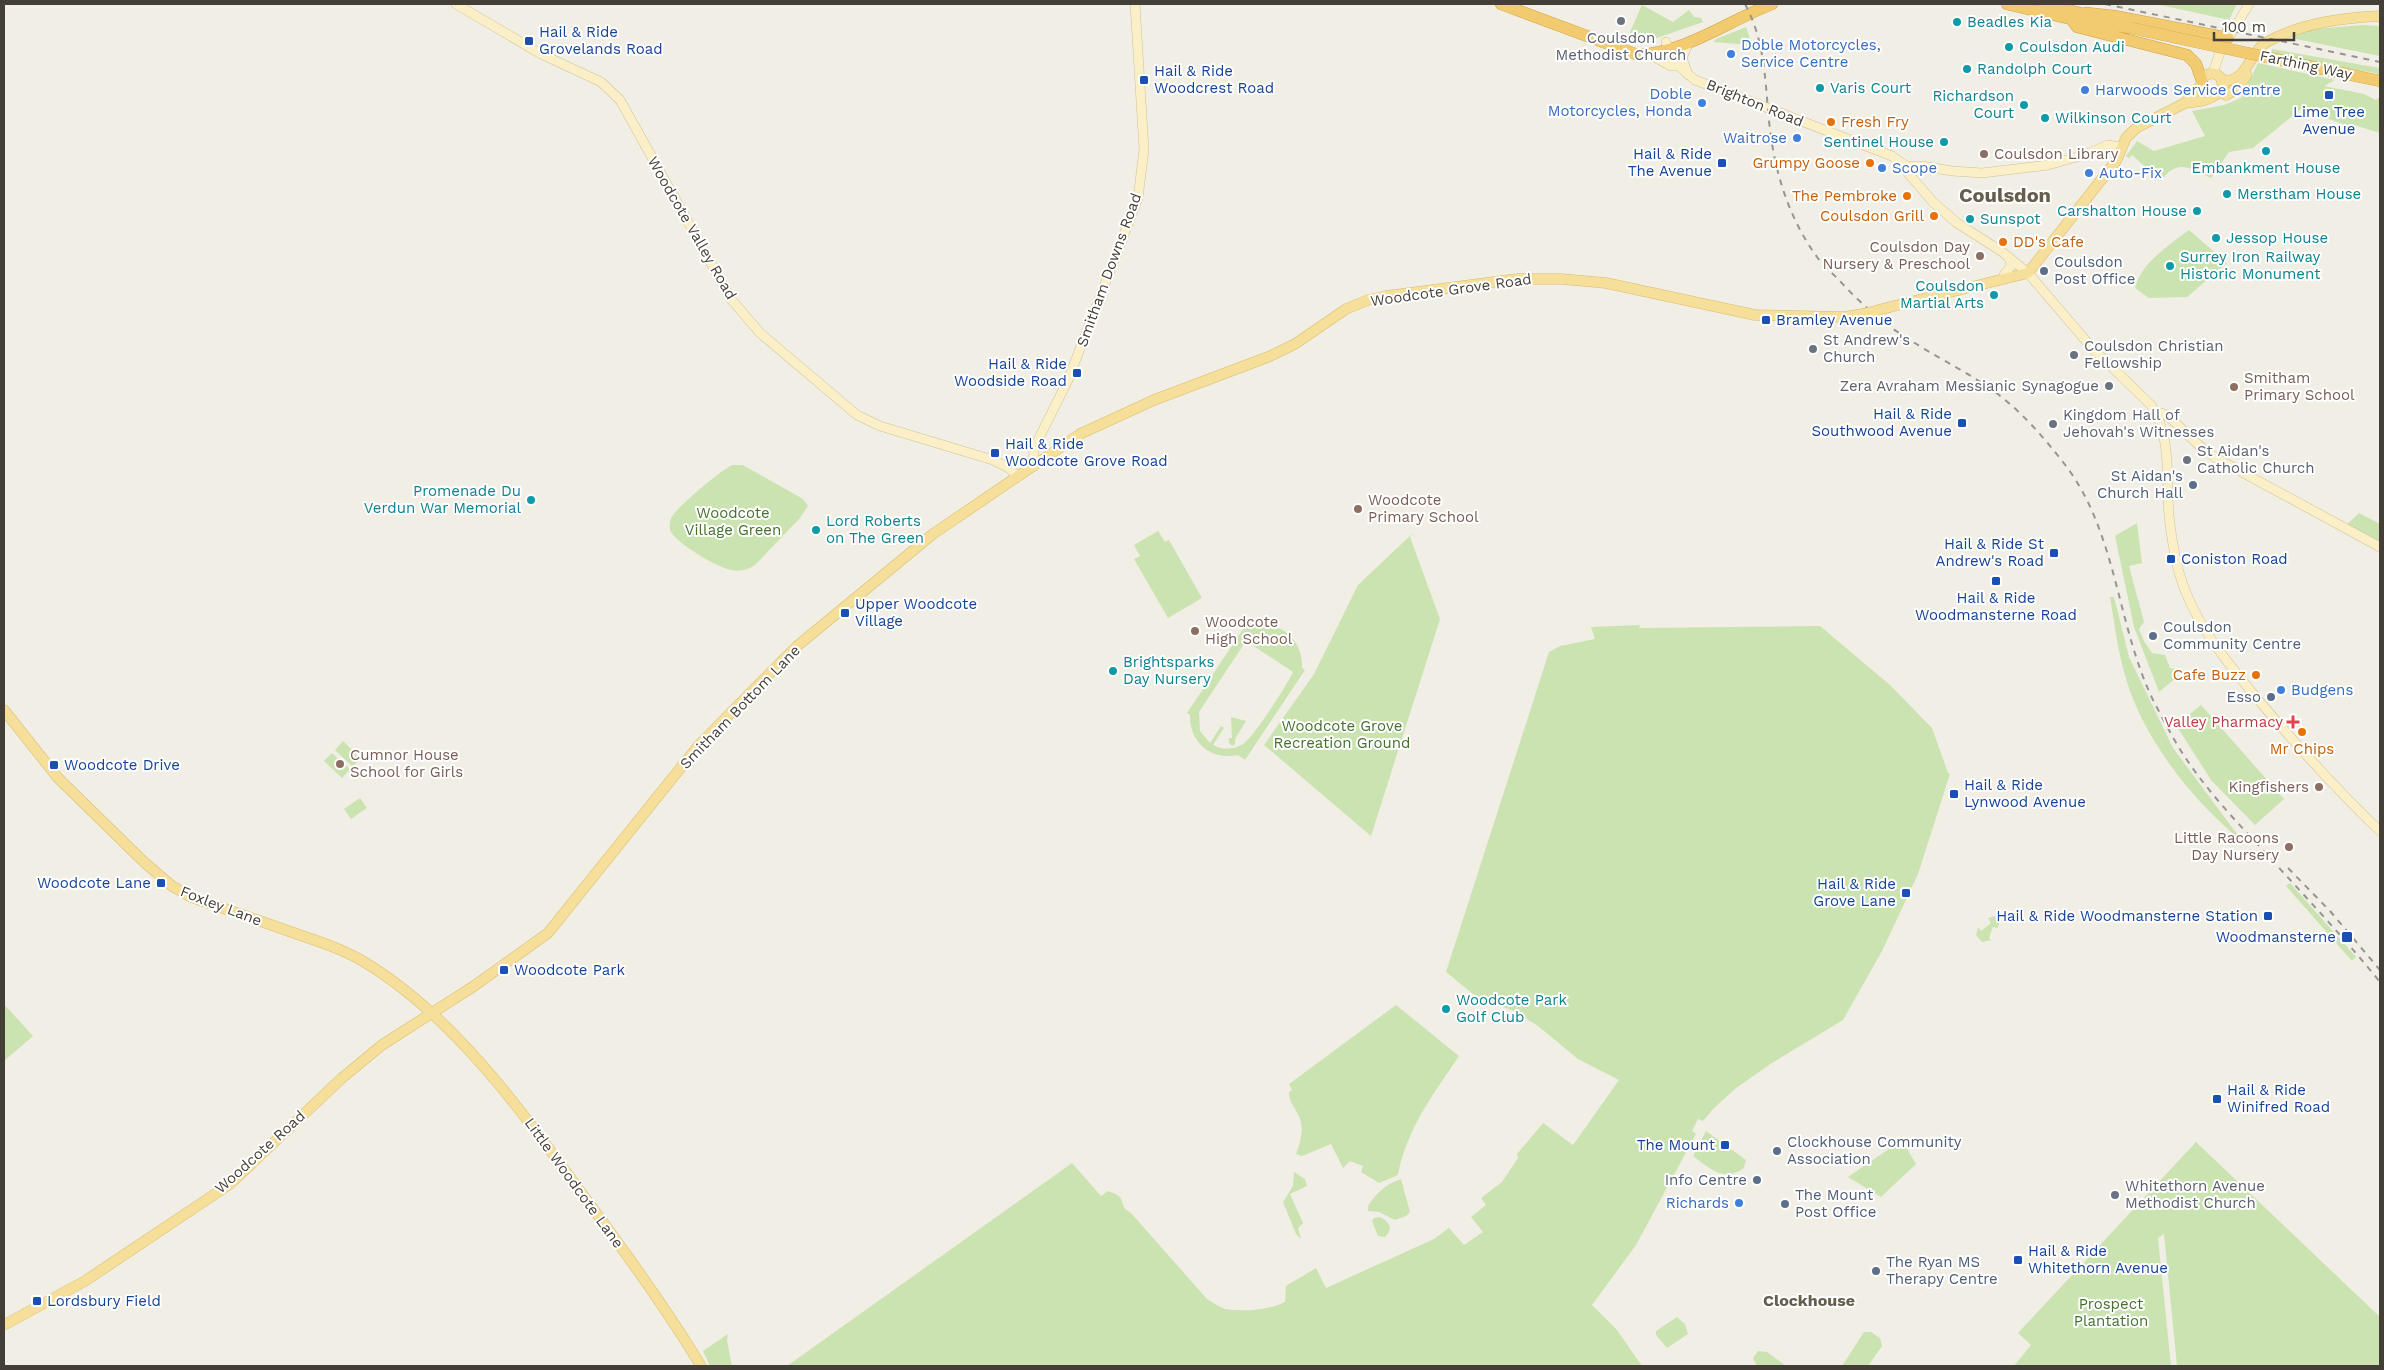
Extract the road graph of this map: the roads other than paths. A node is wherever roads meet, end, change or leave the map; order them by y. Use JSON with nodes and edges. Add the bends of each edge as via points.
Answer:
{"nodes":[{"id":1,"x":456,"y":4,"type":"edge"},
{"id":2,"x":1135,"y":4,"type":"edge"},
{"id":3,"x":1501,"y":4,"type":"edge"},
{"id":4,"x":1772,"y":4,"type":"edge"},
{"id":5,"x":2007,"y":4,"type":"edge"},
{"id":6,"x":2043,"y":4,"type":"edge"},
{"id":7,"x":2249,"y":4,"type":"edge"},
{"id":8,"x":2086,"y":13,"type":"junction"},
{"id":9,"x":2380,"y":16,"type":"edge"},
{"id":10,"x":1738,"y":18,"type":"junction"},
{"id":11,"x":2071,"y":19,"type":"junction"},
{"id":12,"x":2114,"y":25,"type":"junction"},
{"id":13,"x":2228,"y":38,"type":"junction"},
{"id":14,"x":1689,"y":42,"type":"junction"},
{"id":15,"x":1667,"y":46,"type":"junction"},
{"id":16,"x":1632,"y":52,"type":"junction"},
{"id":17,"x":1649,"y":54,"type":"junction"},
{"id":18,"x":1677,"y":66,"type":"junction"},
{"id":19,"x":2245,"y":69,"type":"junction"},
{"id":20,"x":2213,"y":73,"type":"junction"},
{"id":21,"x":1688,"y":75,"type":"junction"},
{"id":22,"x":2223,"y":80,"type":"junction"},
{"id":23,"x":2380,"y":81,"type":"edge"},
{"id":24,"x":2201,"y":83,"type":"junction"},
{"id":25,"x":2217,"y":94,"type":"junction"},
{"id":26,"x":2184,"y":102,"type":"junction"},
{"id":27,"x":2122,"y":147,"type":"junction"},
{"id":28,"x":1906,"y":166,"type":"junction"},
{"id":29,"x":2009,"y":257,"type":"junction"},
{"id":30,"x":2025,"y":272,"type":"junction"},
{"id":31,"x":2004,"y":275,"type":"junction"},
{"id":32,"x":1992,"y":281,"type":"junction"},
{"id":33,"x":2156,"y":414,"type":"junction"},
{"id":34,"x":1032,"y":467,"type":"junction"},
{"id":35,"x":1018,"y":477,"type":"junction"},
{"id":36,"x":2380,"y":547,"type":"edge"},
{"id":37,"x":4,"y":710,"type":"edge"},
{"id":38,"x":2380,"y":831,"type":"edge"},
{"id":39,"x":430,"y":1013,"type":"junction"},
{"id":40,"x":4,"y":1325,"type":"edge"},
{"id":41,"x":701,"y":1366,"type":"edge"}],
"edges":[{"from":1,"to":35,"type":"main road","name":"Woodcote Valley Road","via":[[541,54],[601,82],[620,100],[731,300],[760,333],[857,415],[880,426],[993,460]]},
{"from":2,"to":34,"type":"main road","name":"Smitham Downs Road","via":[[1144,149],[1138,198],[1068,380],[1034,448]]},
{"from":3,"to":16,"type":"highway","name":"Brighton Road"},
{"from":4,"to":10,"type":"highway"},
{"from":5,"to":11,"type":"highway","name":"Farthing Way"},
{"from":6,"to":8,"type":"highway","name":"Farthing Way"},
{"from":7,"to":13,"type":"main road"},
{"from":8,"to":12,"type":"highway","name":"Farthing Way"},
{"from":8,"to":13,"type":"highway"},
{"from":9,"to":19,"type":"main road","via":[[2320,23],[2288,33],[2258,49]]},
{"from":10,"to":14,"type":"highway"},
{"from":10,"to":15,"type":"highway"},
{"from":11,"to":12,"type":"highway","name":"Farthing Way"},
{"from":11,"to":24,"type":"highway","via":[[2077,27],[2187,54],[2196,64]]},
{"from":12,"to":23,"type":"highway","name":"Farthing Way","bridge":true},
{"from":13,"to":20,"type":"main road"},
{"from":14,"to":15,"type":"highway"},
{"from":14,"to":21,"type":"main road","name":"Brighton Road","via":[[1682,58]]},
{"from":15,"to":16,"type":"highway","via":[[1638,48]]},
{"from":15,"to":17,"type":"highway"},
{"from":15,"to":18,"type":"main road","name":"Brighton Road"},
{"from":16,"to":17,"type":"highway","name":"Brighton Road"},
{"from":17,"to":18,"type":"main road","name":"Brighton Road"},
{"from":18,"to":21,"type":"main road","name":"Brighton Road"},
{"from":19,"to":22,"type":"main road","via":[[2235,80]]},
{"from":19,"to":25,"type":"main road","via":[[2246,76],[2240,86],[2226,95]]},
{"from":20,"to":22,"type":"main road"},
{"from":20,"to":24,"type":"main road","via":[[2207,74]]},
{"from":21,"to":28,"type":"main road","name":"Brighton Road","via":[[1892,156]]},
{"from":22,"to":25,"type":"main road","via":[[2223,87]]},
{"from":24,"to":25,"type":"main road","via":[[2204,91]]},
{"from":24,"to":26,"type":"main road"},
{"from":25,"to":26,"type":"main road","via":[[2208,99]]},
{"from":26,"to":27,"type":"main road","via":[[2143,123],[2131,132]]},
{"from":27,"to":28,"type":"main road","name":"Brighton Road","via":[[2110,144],[2061,163],[2007,171],[1964,173]]},
{"from":27,"to":30,"type":"main road","via":[[2116,161],[2044,254]]},
{"from":28,"to":29,"type":"main road","via":[[1908,173],[1942,210]]},
{"from":29,"to":30,"type":"main road"},
{"from":29,"to":31,"type":"main road","via":[[2011,266]]},
{"from":30,"to":31,"type":"main road","name":"Woodcote Grove Road"},
{"from":30,"to":32,"type":"main road","name":"Woodcote Grove Road"},
{"from":30,"to":33,"type":"main road"},
{"from":31,"to":32,"type":"main road","name":"Woodcote Grove Road"},
{"from":32,"to":34,"type":"main road","name":"Woodcote Grove Road","bridge":true,"via":[[1844,317],[1755,315],[1606,283],[1562,278],[1517,279],[1386,296],[1346,309],[1295,344],[1268,357],[1115,416],[1080,434]]},
{"from":33,"to":36,"type":"main road","via":[[2167,415],[2216,458]]},
{"from":33,"to":38,"type":"main road","via":[[2165,448],[2169,517],[2176,558],[2184,587],[2200,622],[2231,668],[2283,729]]},
{"from":34,"to":35,"type":"main road","name":"Smitham Bottom Lane"},
{"from":35,"to":39,"type":"main road","name":"Smitham Bottom Lane","via":[[933,534],[796,647],[699,745],[548,933]]},
{"from":37,"to":39,"type":"main road","name":"Foxley Lane","via":[[58,778],[172,886],[191,897],[361,960]]},
{"from":39,"to":40,"type":"main road","name":"Woodcote Road","via":[[382,1045],[342,1078],[230,1184],[85,1281]]},
{"from":39,"to":41,"type":"main road","name":"Little Woodcote Lane","via":[[501,1087],[530,1123],[667,1310]]}]}
